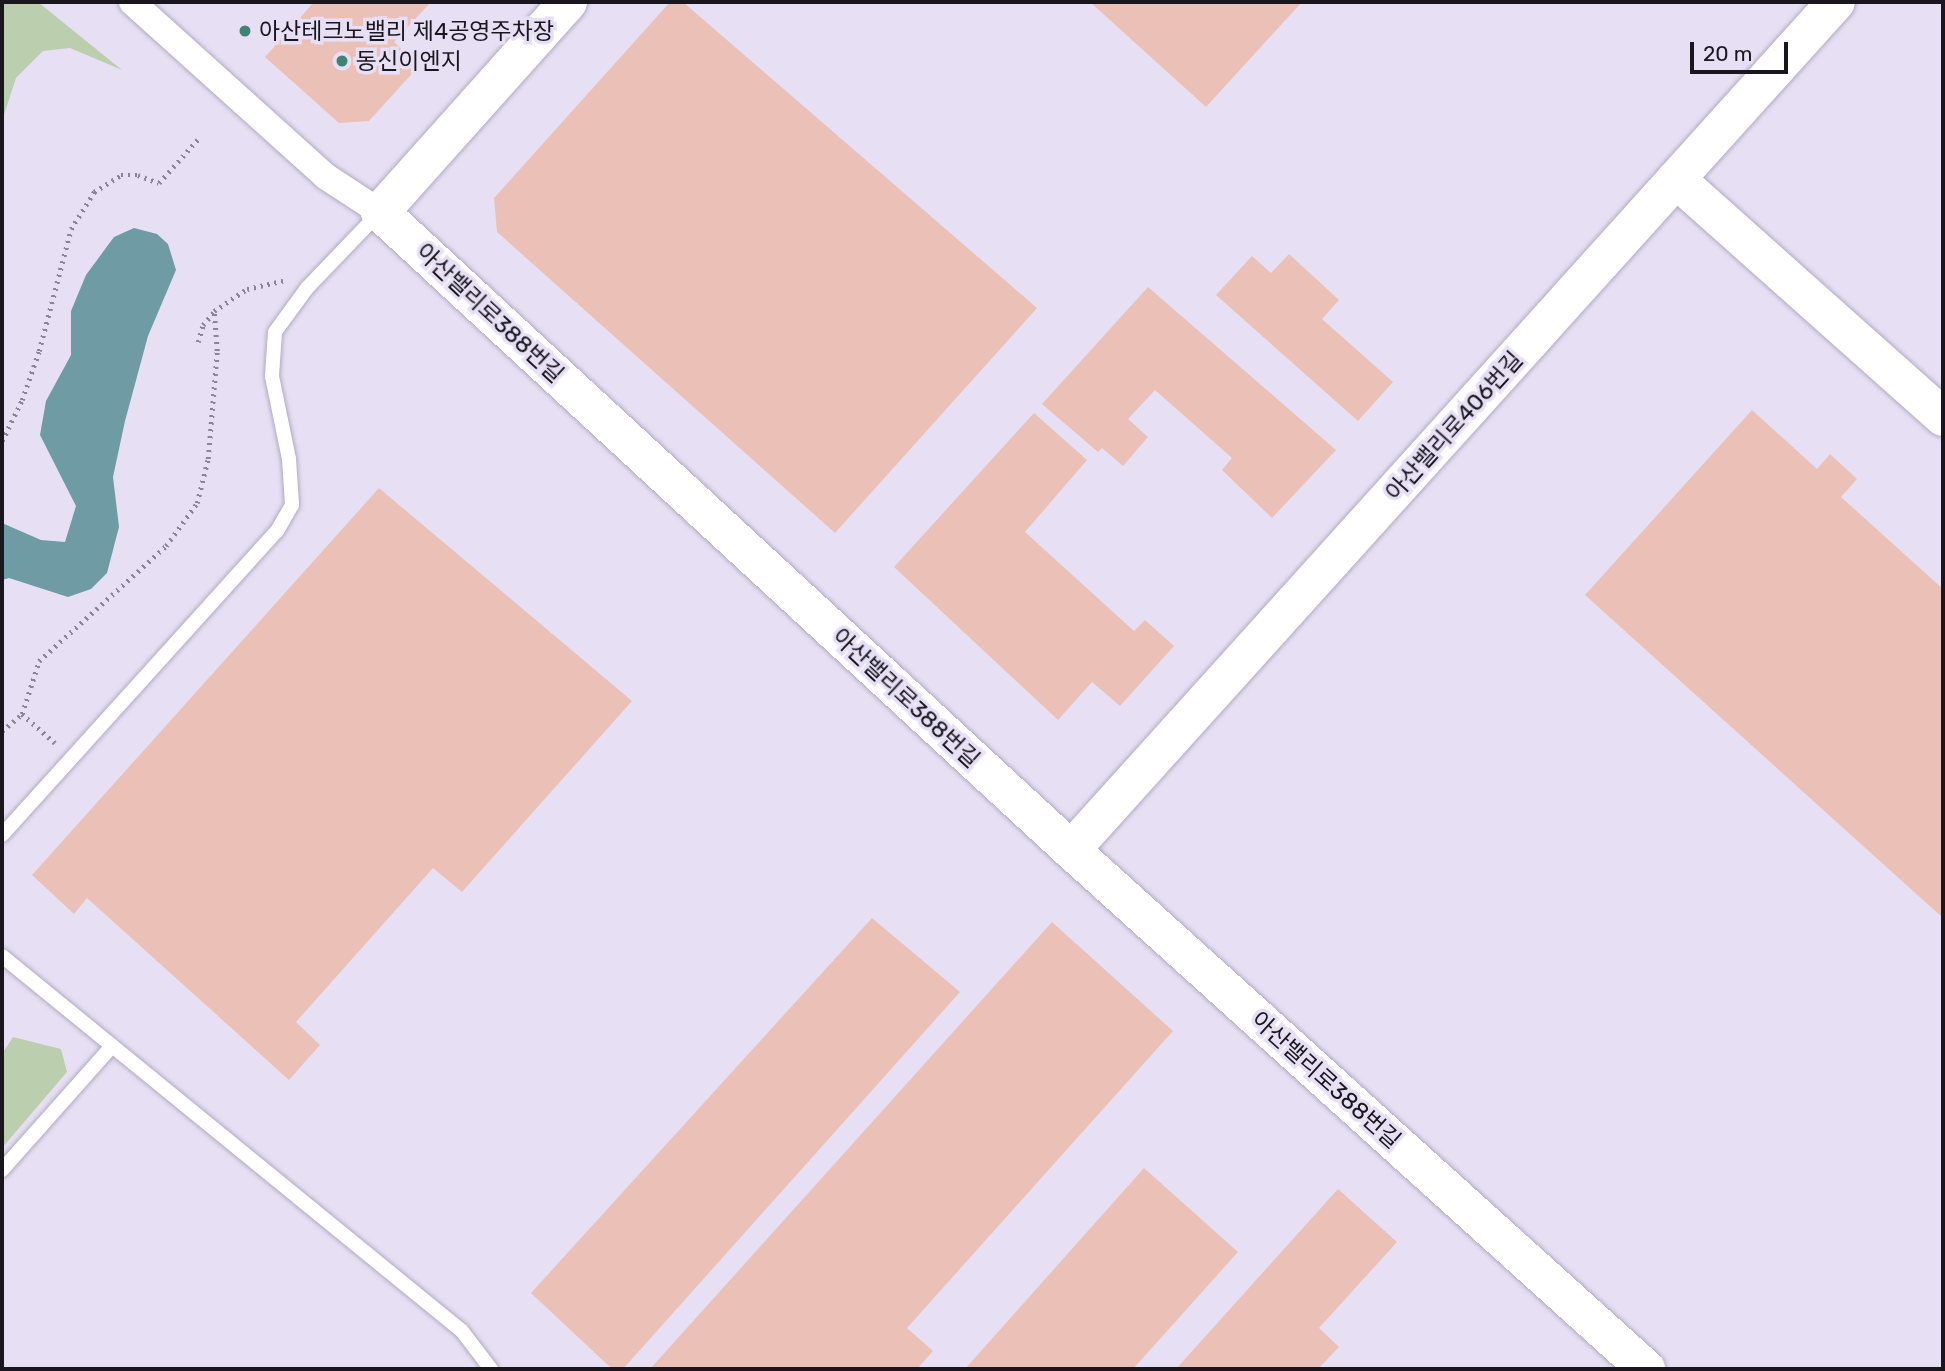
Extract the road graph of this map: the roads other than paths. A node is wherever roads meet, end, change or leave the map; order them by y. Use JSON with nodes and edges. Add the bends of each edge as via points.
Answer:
{"nodes":[{"id":1,"x":132,"y":2,"type":"edge"},
{"id":2,"x":568,"y":2,"type":"edge"},
{"id":3,"x":1836,"y":2,"type":"edge"},
{"id":4,"x":1676,"y":179,"type":"junction"},
{"id":5,"x":380,"y":212,"type":"junction"},
{"id":6,"x":1943,"y":417,"type":"edge"},
{"id":7,"x":2,"y":835,"type":"edge"},
{"id":8,"x":1071,"y":850,"type":"junction"},
{"id":9,"x":2,"y":956,"type":"edge"},
{"id":10,"x":112,"y":1046,"type":"junction"},
{"id":11,"x":2,"y":1170,"type":"edge"},
{"id":12,"x":491,"y":1369,"type":"edge"},
{"id":13,"x":1646,"y":1369,"type":"edge"}],
"edges":[{"from":1,"to":5,"type":"street","via":[[325,176]]},
{"from":2,"to":5,"type":"street"},
{"from":3,"to":4,"type":"street","name":"아산밸리로406번길"},
{"from":4,"to":6,"type":"street"},
{"from":4,"to":8,"type":"street","name":"아산밸리로406번길"},
{"from":5,"to":7,"type":"lane","via":[[307,288],[275,332],[272,376],[289,459],[292,505],[277,531]]},
{"from":5,"to":8,"type":"street","name":"아산밸리로388번길"},
{"from":8,"to":13,"type":"street","name":"아산밸리로388번길"},
{"from":9,"to":10,"type":"lane"},
{"from":10,"to":11,"type":"lane"},
{"from":10,"to":12,"type":"lane","via":[[462,1331]]}]}
